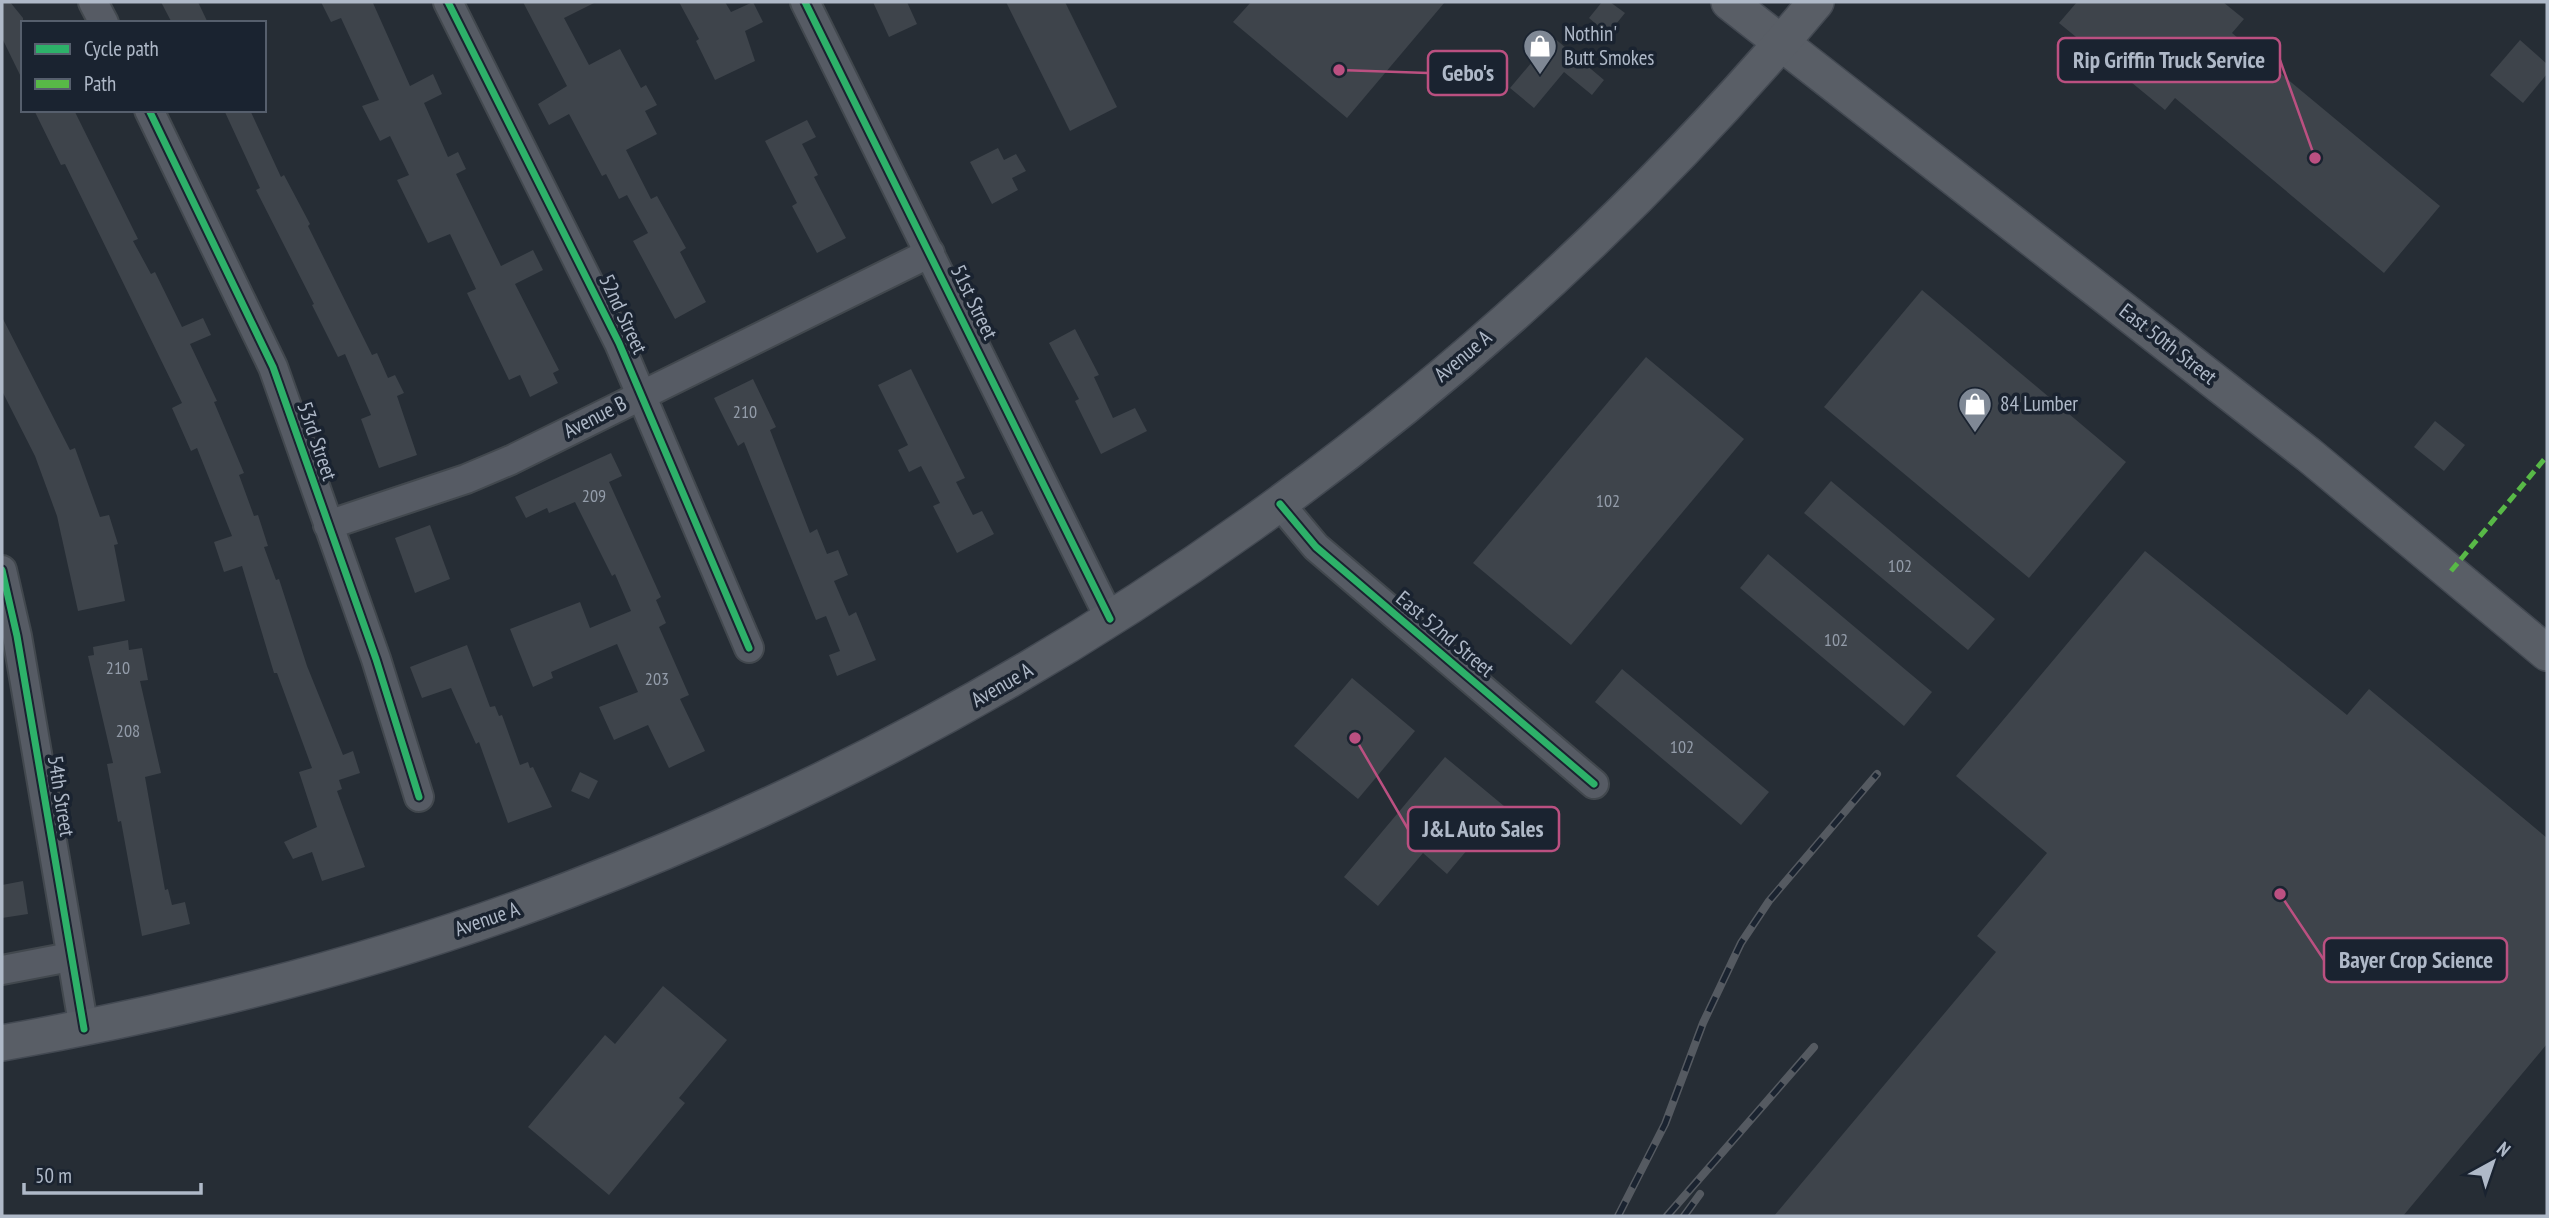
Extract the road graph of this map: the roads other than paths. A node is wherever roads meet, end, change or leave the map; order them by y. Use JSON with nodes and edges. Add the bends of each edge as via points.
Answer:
{"nodes":[{"id":1,"x":93,"y":2,"type":"edge"},
{"id":2,"x":449,"y":2,"type":"edge"},
{"id":3,"x":804,"y":2,"type":"edge"},
{"id":4,"x":1729,"y":2,"type":"edge"},
{"id":5,"x":1816,"y":2,"type":"edge"},
{"id":6,"x":103,"y":21,"type":"edge"},
{"id":7,"x":1782,"y":43,"type":"junction"},
{"id":8,"x":150,"y":112,"type":"edge"},
{"id":9,"x":930,"y":253,"type":"junction"},
{"id":10,"x":640,"y":394,"type":"junction"},
{"id":11,"x":1280,"y":504,"type":"junction"},
{"id":12,"x":328,"y":525,"type":"junction"},
{"id":13,"x":2,"y":569,"type":"edge"},
{"id":14,"x":1110,"y":619,"type":"junction"},
{"id":15,"x":10,"y":638,"type":"edge"},
{"id":16,"x":749,"y":648,"type":"dead end"},
{"id":17,"x":2547,"y":653,"type":"edge"},
{"id":18,"x":1594,"y":784,"type":"dead end"},
{"id":19,"x":419,"y":797,"type":"dead end"},
{"id":20,"x":70,"y":957,"type":"junction"},
{"id":21,"x":2,"y":970,"type":"edge"},
{"id":22,"x":84,"y":1029,"type":"junction"},
{"id":23,"x":2,"y":1043,"type":"edge"}],
"edges":[{"from":1,"to":6,"type":"street"},
{"from":2,"to":10,"type":"street","name":"52nd Street"},
{"from":3,"to":9,"type":"street","name":"51st Street"},
{"from":4,"to":7,"type":"main road","name":"East 50th Street"},
{"from":5,"to":7,"type":"main road","name":"Avenue A"},
{"from":7,"to":11,"type":"main road","name":"Avenue A","via":[[1677,157],[1536,293]]},
{"from":7,"to":17,"type":"main road","name":"East 50th Street","via":[[2309,454]]},
{"from":8,"to":12,"type":"street","name":"53rd Street","via":[[258,333]]},
{"from":9,"to":10,"type":"street","name":"Avenue B"},
{"from":9,"to":14,"type":"street","name":"51st Street"},
{"from":10,"to":12,"type":"street","name":"Avenue B","via":[[492,468]]},
{"from":10,"to":16,"type":"street","name":"52nd Street"},
{"from":11,"to":14,"type":"main road","name":"Avenue A","via":[[1186,572]]},
{"from":11,"to":18,"type":"street","name":"East 52nd Street","via":[[1316,547]]},
{"from":12,"to":19,"type":"street","name":"53rd Street"},
{"from":13,"to":15,"type":"street","name":"54th Street"},
{"from":14,"to":22,"type":"main road","name":"Avenue A","via":[[972,702],[841,771],[616,872],[411,945],[233,995]]},
{"from":15,"to":20,"type":"street","name":"54th Street"},
{"from":20,"to":21,"type":"street"},
{"from":20,"to":22,"type":"street","name":"54th Street"},
{"from":22,"to":23,"type":"main road","name":"Avenue A"}]}
